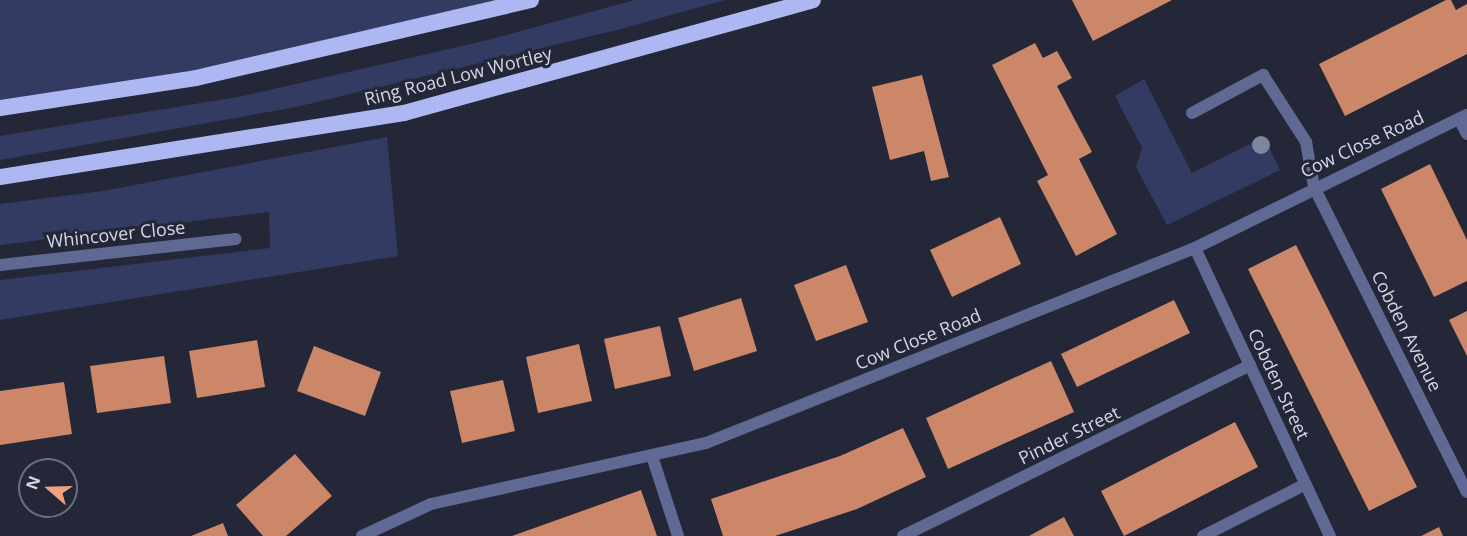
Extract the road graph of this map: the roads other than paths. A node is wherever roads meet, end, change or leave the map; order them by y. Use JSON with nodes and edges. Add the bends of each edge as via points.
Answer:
{"nodes":[{"id":1,"x":531,"y":0,"type":"edge"},
{"id":2,"x":813,"y":0,"type":"edge"},
{"id":3,"x":0,"y":108,"type":"edge"},
{"id":4,"x":1192,"y":113,"type":"dead end"},
{"id":5,"x":1463,"y":117,"type":"edge"},
{"id":6,"x":1467,"y":134,"type":"edge"},
{"id":7,"x":0,"y":177,"type":"edge"},
{"id":8,"x":1314,"y":187,"type":"junction"},
{"id":9,"x":236,"y":239,"type":"dead end"},
{"id":10,"x":1195,"y":248,"type":"junction"},
{"id":11,"x":0,"y":265,"type":"edge"},
{"id":12,"x":1250,"y":365,"type":"junction"},
{"id":13,"x":652,"y":456,"type":"junction"},
{"id":14,"x":1306,"y":484,"type":"junction"},
{"id":15,"x":1467,"y":492,"type":"edge"},
{"id":16,"x":362,"y":536,"type":"edge"},
{"id":17,"x":678,"y":536,"type":"edge"},
{"id":18,"x":903,"y":536,"type":"edge"},
{"id":19,"x":1203,"y":536,"type":"edge"},
{"id":20,"x":1330,"y":536,"type":"edge"}],
"edges":[{"from":1,"to":3,"type":"highway","via":[[196,78]]},
{"from":2,"to":7,"type":"highway","name":"Ring Road Low Wortley","via":[[404,113]]},
{"from":4,"to":8,"type":"street","name":"Cobden Avenue","via":[[1263,75],[1306,142]]},
{"from":5,"to":6,"type":"street"},
{"from":5,"to":8,"type":"street","name":"Cow Close Road"},
{"from":8,"to":10,"type":"street","name":"Cow Close Road"},
{"from":8,"to":15,"type":"street","name":"Cobden Avenue"},
{"from":9,"to":11,"type":"street","name":"Whincover Close"},
{"from":10,"to":12,"type":"street","name":"Cobden Street"},
{"from":10,"to":13,"type":"street","name":"Cow Close Road","via":[[706,443]]},
{"from":12,"to":14,"type":"street","name":"Cobden Street"},
{"from":12,"to":18,"type":"street","name":"Pinder Street"},
{"from":13,"to":16,"type":"street","name":"Cow Close Road","via":[[431,504]]},
{"from":13,"to":17,"type":"street"},
{"from":14,"to":19,"type":"street"},
{"from":14,"to":20,"type":"street","name":"Cobden Street"}]}
